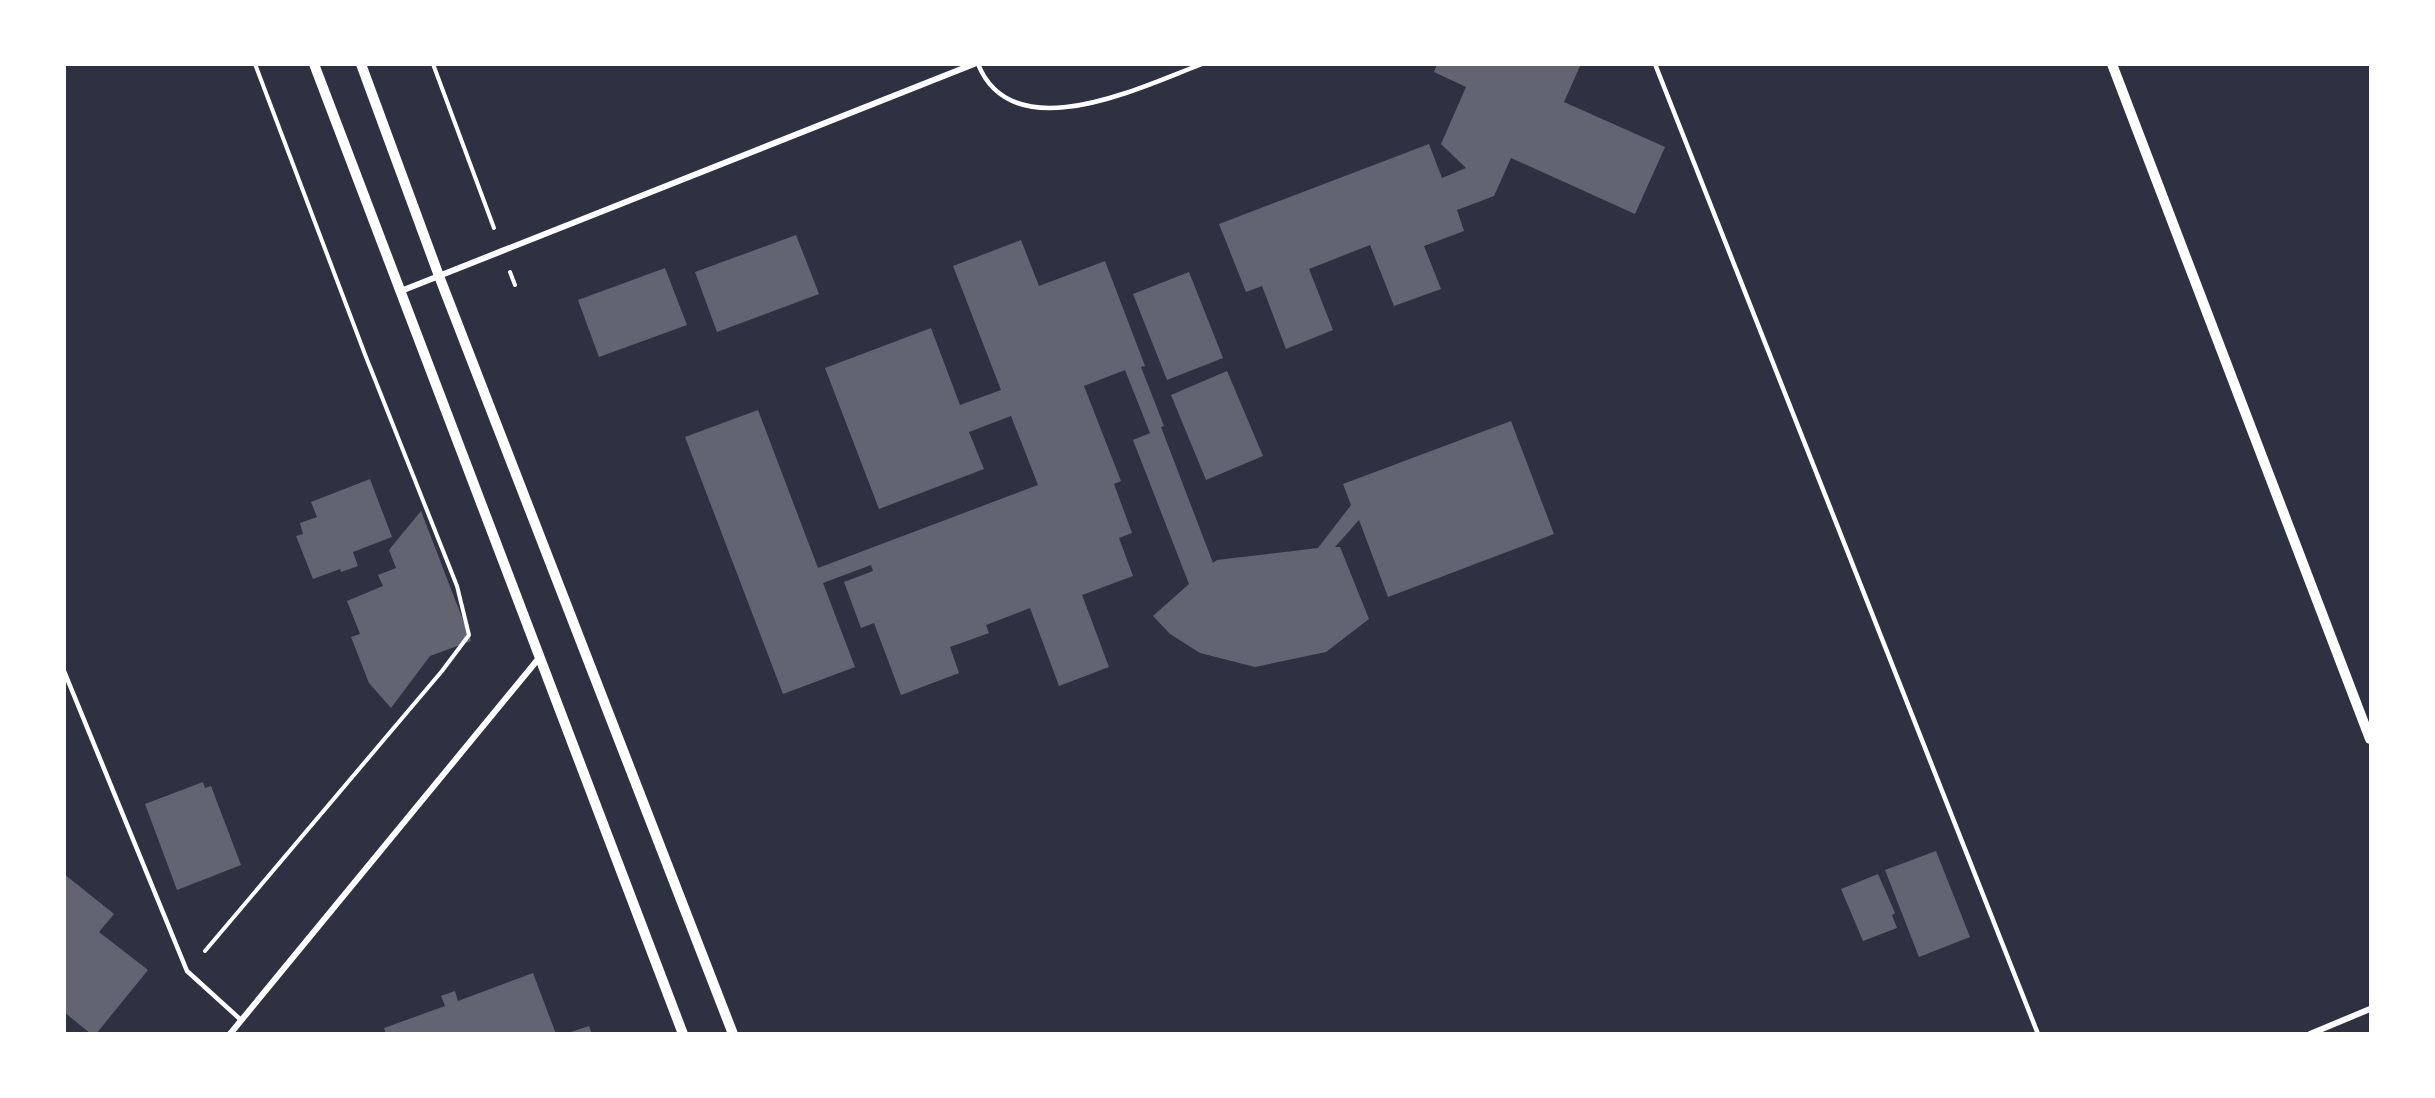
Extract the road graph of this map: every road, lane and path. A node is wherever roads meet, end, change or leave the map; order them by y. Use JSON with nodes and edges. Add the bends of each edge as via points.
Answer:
{"nodes":[{"id":1,"x":255,"y":64,"type":"edge"},
{"id":2,"x":314,"y":64,"type":"edge"},
{"id":3,"x":361,"y":64,"type":"edge"},
{"id":4,"x":433,"y":64,"type":"edge"},
{"id":5,"x":976,"y":64,"type":"edge"},
{"id":6,"x":1202,"y":64,"type":"edge"},
{"id":7,"x":1655,"y":64,"type":"edge"},
{"id":8,"x":2112,"y":64,"type":"edge"},
{"id":9,"x":502,"y":251,"type":"junction"},
{"id":10,"x":439,"y":276,"type":"junction"},
{"id":11,"x":515,"y":285,"type":"dead end"},
{"id":12,"x":400,"y":291,"type":"junction"},
{"id":13,"x":539,"y":658,"type":"junction"},
{"id":14,"x":64,"y":671,"type":"edge"},
{"id":15,"x":2370,"y":739,"type":"edge"},
{"id":16,"x":198,"y":959,"type":"dead end"},
{"id":17,"x":2370,"y":1010,"type":"edge"},
{"id":18,"x":241,"y":1020,"type":"junction"},
{"id":19,"x":230,"y":1034,"type":"edge"},
{"id":20,"x":683,"y":1034,"type":"edge"},
{"id":21,"x":733,"y":1034,"type":"edge"},
{"id":22,"x":2038,"y":1034,"type":"edge"},
{"id":23,"x":2310,"y":1034,"type":"edge"}],
"edges":[{"from":1,"to":16,"type":"path","via":[[457,586],[469,635]]},
{"from":2,"to":12,"type":"street"},
{"from":3,"to":10,"type":"street"},
{"from":4,"to":9,"type":"path"},
{"from":5,"to":6,"type":"lane","via":[[997,93],[1029,107],[1050,109],[1127,92]]},
{"from":5,"to":9,"type":"street"},
{"from":7,"to":22,"type":"lane"},
{"from":8,"to":15,"type":"street"},
{"from":9,"to":10,"type":"street"},
{"from":9,"to":11,"type":"path"},
{"from":10,"to":12,"type":"street"},
{"from":10,"to":21,"type":"street"},
{"from":12,"to":13,"type":"street"},
{"from":13,"to":18,"type":"street"},
{"from":13,"to":20,"type":"street"},
{"from":14,"to":18,"type":"lane","via":[[187,971]]},
{"from":17,"to":23,"type":"street"},
{"from":18,"to":19,"type":"street"}]}
